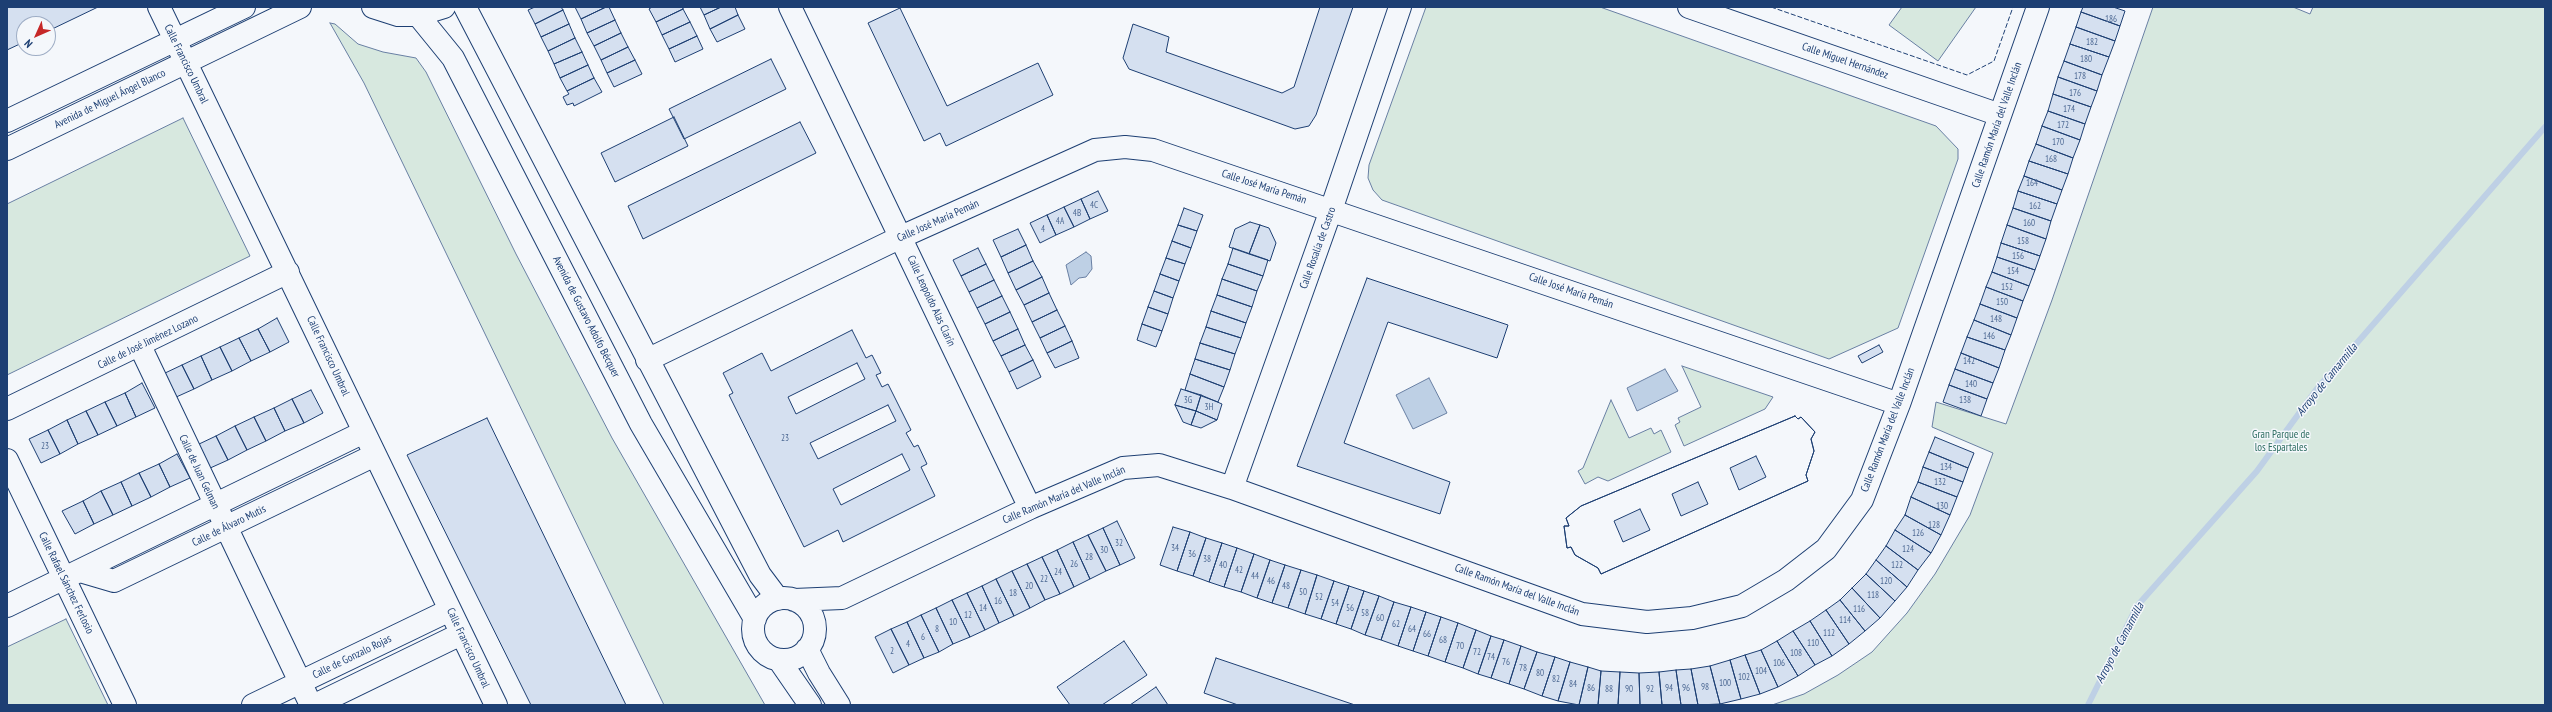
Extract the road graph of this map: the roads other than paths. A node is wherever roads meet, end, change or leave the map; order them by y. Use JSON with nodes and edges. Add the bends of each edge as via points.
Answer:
{"nodes":[{"id":1,"x":159,"y":7,"type":"edge"},
{"id":2,"x":244,"y":7,"type":"edge"},
{"id":3,"x":300,"y":7,"type":"edge"},
{"id":4,"x":373,"y":7,"type":"edge"},
{"id":5,"x":444,"y":7,"type":"edge"},
{"id":6,"x":465,"y":7,"type":"edge"},
{"id":7,"x":790,"y":7,"type":"edge"},
{"id":8,"x":1400,"y":7,"type":"edge"},
{"id":9,"x":1689,"y":7,"type":"edge"},
{"id":10,"x":2038,"y":7,"type":"edge"},
{"id":11,"x":418,"y":15,"type":"junction"},
{"id":12,"x":174,"y":41,"type":"junction"},
{"id":13,"x":184,"y":63,"type":"junction"},
{"id":14,"x":2000,"y":115,"type":"junction"},
{"id":15,"x":7,"y":121,"type":"edge"},
{"id":16,"x":7,"y":149,"type":"edge"},
{"id":17,"x":1331,"y":210,"type":"junction"},
{"id":18,"x":902,"y":237,"type":"junction"},
{"id":19,"x":288,"y":272,"type":"junction"},
{"id":20,"x":140,"y":346,"type":"junction"},
{"id":21,"x":647,"y":360,"type":"junction"},
{"id":22,"x":1899,"y":404,"type":"junction"},
{"id":23,"x":7,"y":409,"type":"edge"},
{"id":24,"x":364,"y":432,"type":"junction"},
{"id":25,"x":375,"y":454,"type":"junction"},
{"id":26,"x":7,"y":460,"type":"edge"},
{"id":27,"x":1232,"y":488,"type":"junction"},
{"id":28,"x":215,"y":505,"type":"junction"},
{"id":29,"x":1030,"y":508,"type":"junction"},
{"id":30,"x":226,"y":528,"type":"junction"},
{"id":31,"x":72,"y":574,"type":"junction"},
{"id":32,"x":842,"y":598,"type":"junction"},
{"id":33,"x":786,"y":599,"type":"junction"},
{"id":34,"x":7,"y":606,"type":"edge"},
{"id":35,"x":450,"y":610,"type":"junction"},
{"id":36,"x":754,"y":619,"type":"junction"},
{"id":37,"x":462,"y":634,"type":"junction"},
{"id":38,"x":811,"y":641,"type":"junction"},
{"id":39,"x":779,"y":660,"type":"junction"},
{"id":40,"x":300,"y":682,"type":"junction"},
{"id":41,"x":125,"y":705,"type":"edge"},
{"id":42,"x":254,"y":705,"type":"edge"},
{"id":43,"x":311,"y":705,"type":"edge"},
{"id":44,"x":315,"y":705,"type":"edge"},
{"id":45,"x":496,"y":705,"type":"edge"},
{"id":46,"x":810,"y":705,"type":"edge"},
{"id":47,"x":839,"y":705,"type":"edge"}],
"edges":[{"from":1,"to":12,"type":"street","name":"Calle Francisco Umbral"},
{"from":2,"to":12,"type":"street"},
{"from":3,"to":13,"type":"street","name":"Avenida de Miguel Ángel Blanco"},
{"from":4,"to":11,"type":"street","via":[[398,15]]},
{"from":5,"to":11,"type":"street"},
{"from":6,"to":21,"type":"street"},
{"from":7,"to":18,"type":"street","name":"Calle Leopoldo Alas Clarín"},
{"from":8,"to":17,"type":"street","name":"Calle Rosalía de Castro"},
{"from":9,"to":14,"type":"street","name":"Calle Miguel Hernández"},
{"from":10,"to":14,"type":"street","name":"Calle Ramón María del Valle Inclán"},
{"from":11,"to":36,"type":"street","name":"Avenida de Gustavo Adolfo Bécquer","via":[[453,58],[641,424]]},
{"from":12,"to":13,"type":"street","name":"Calle Francisco Umbral"},
{"from":12,"to":15,"type":"street"},
{"from":13,"to":16,"type":"street","name":"Avenida de Miguel Ángel Blanco"},
{"from":13,"to":19,"type":"street","name":"Calle Francisco Umbral"},
{"from":14,"to":22,"type":"street","name":"Calle Ramón María del Valle Inclán"},
{"from":17,"to":18,"type":"street","name":"Calle José María Pemán","via":[[1153,150],[1125,147],[1095,150]]},
{"from":17,"to":22,"type":"street","name":"Calle José María Pemán"},
{"from":17,"to":27,"type":"street","name":"Calle Rosalía de Castro"},
{"from":18,"to":21,"type":"street","name":"Calle José María Pemán"},
{"from":18,"to":29,"type":"street","name":"Calle Leopoldo Alas Clarín"},
{"from":19,"to":20,"type":"street","name":"Calle de José Jiménez Lozano"},
{"from":19,"to":24,"type":"street","name":"Calle Francisco Umbral"},
{"from":20,"to":23,"type":"street","name":"Calle de José Jiménez Lozano"},
{"from":20,"to":28,"type":"street","name":"Calle de Juan Gelman"},
{"from":21,"to":33,"type":"street","via":[[760,575]]},
{"from":22,"to":27,"type":"street","name":"Calle Ramón María del Valle Inclán","via":[[1862,500],[1826,549],[1786,580],[1742,606],[1692,618],[1647,622],[1582,614]]},
{"from":24,"to":25,"type":"street","name":"Calle Francisco Umbral"},
{"from":24,"to":28,"type":"street"},
{"from":25,"to":30,"type":"street","name":"Calle de Álvaro Mutis"},
{"from":25,"to":35,"type":"street","name":"Calle Francisco Umbral"},
{"from":26,"to":31,"type":"street","name":"Calle Rafael Sánchez Ferlosio"},
{"from":27,"to":29,"type":"street","name":"Calle Ramón María del Valle Inclán","via":[[1159,465],[1123,468]]},
{"from":28,"to":30,"type":"street","name":"Calle de Juan Gelman"},
{"from":28,"to":31,"type":"street"},
{"from":29,"to":32,"type":"street","name":"Calle Ramón María del Valle Inclán"},
{"from":30,"to":31,"type":"street","name":"Calle de Álvaro Mutis","via":[[114,581]]},
{"from":30,"to":40,"type":"street","name":"Calle de Juan Gelman"},
{"from":31,"to":34,"type":"street"},
{"from":31,"to":41,"type":"street","name":"Calle Rafael Sánchez Ferlosio"},
{"from":32,"to":33,"type":"street","name":"Calle Ramón María del Valle Inclán"},
{"from":32,"to":38,"type":"street","name":"Calle Ramón María del Valle Inclán"},
{"from":33,"to":36,"type":"street","via":[[764,605]]},
{"from":33,"to":38,"type":"street","via":[[810,613]]},
{"from":35,"to":37,"type":"street","name":"Calle Francisco Umbral"},
{"from":35,"to":40,"type":"street","name":"Calle de Gonzalo Rojas"},
{"from":36,"to":39,"type":"street","via":[[753,628],[757,645],[763,652]]},
{"from":37,"to":44,"type":"street"},
{"from":37,"to":45,"type":"street","name":"Calle Francisco Umbral"},
{"from":38,"to":39,"type":"street","via":[[795,658]]},
{"from":38,"to":47,"type":"street","via":[[819,673]]},
{"from":39,"to":46,"type":"street"},
{"from":40,"to":42,"type":"street","name":"Calle de Gonzalo Rojas"},
{"from":40,"to":43,"type":"street","name":"Calle de Juan Gelman"}]}
